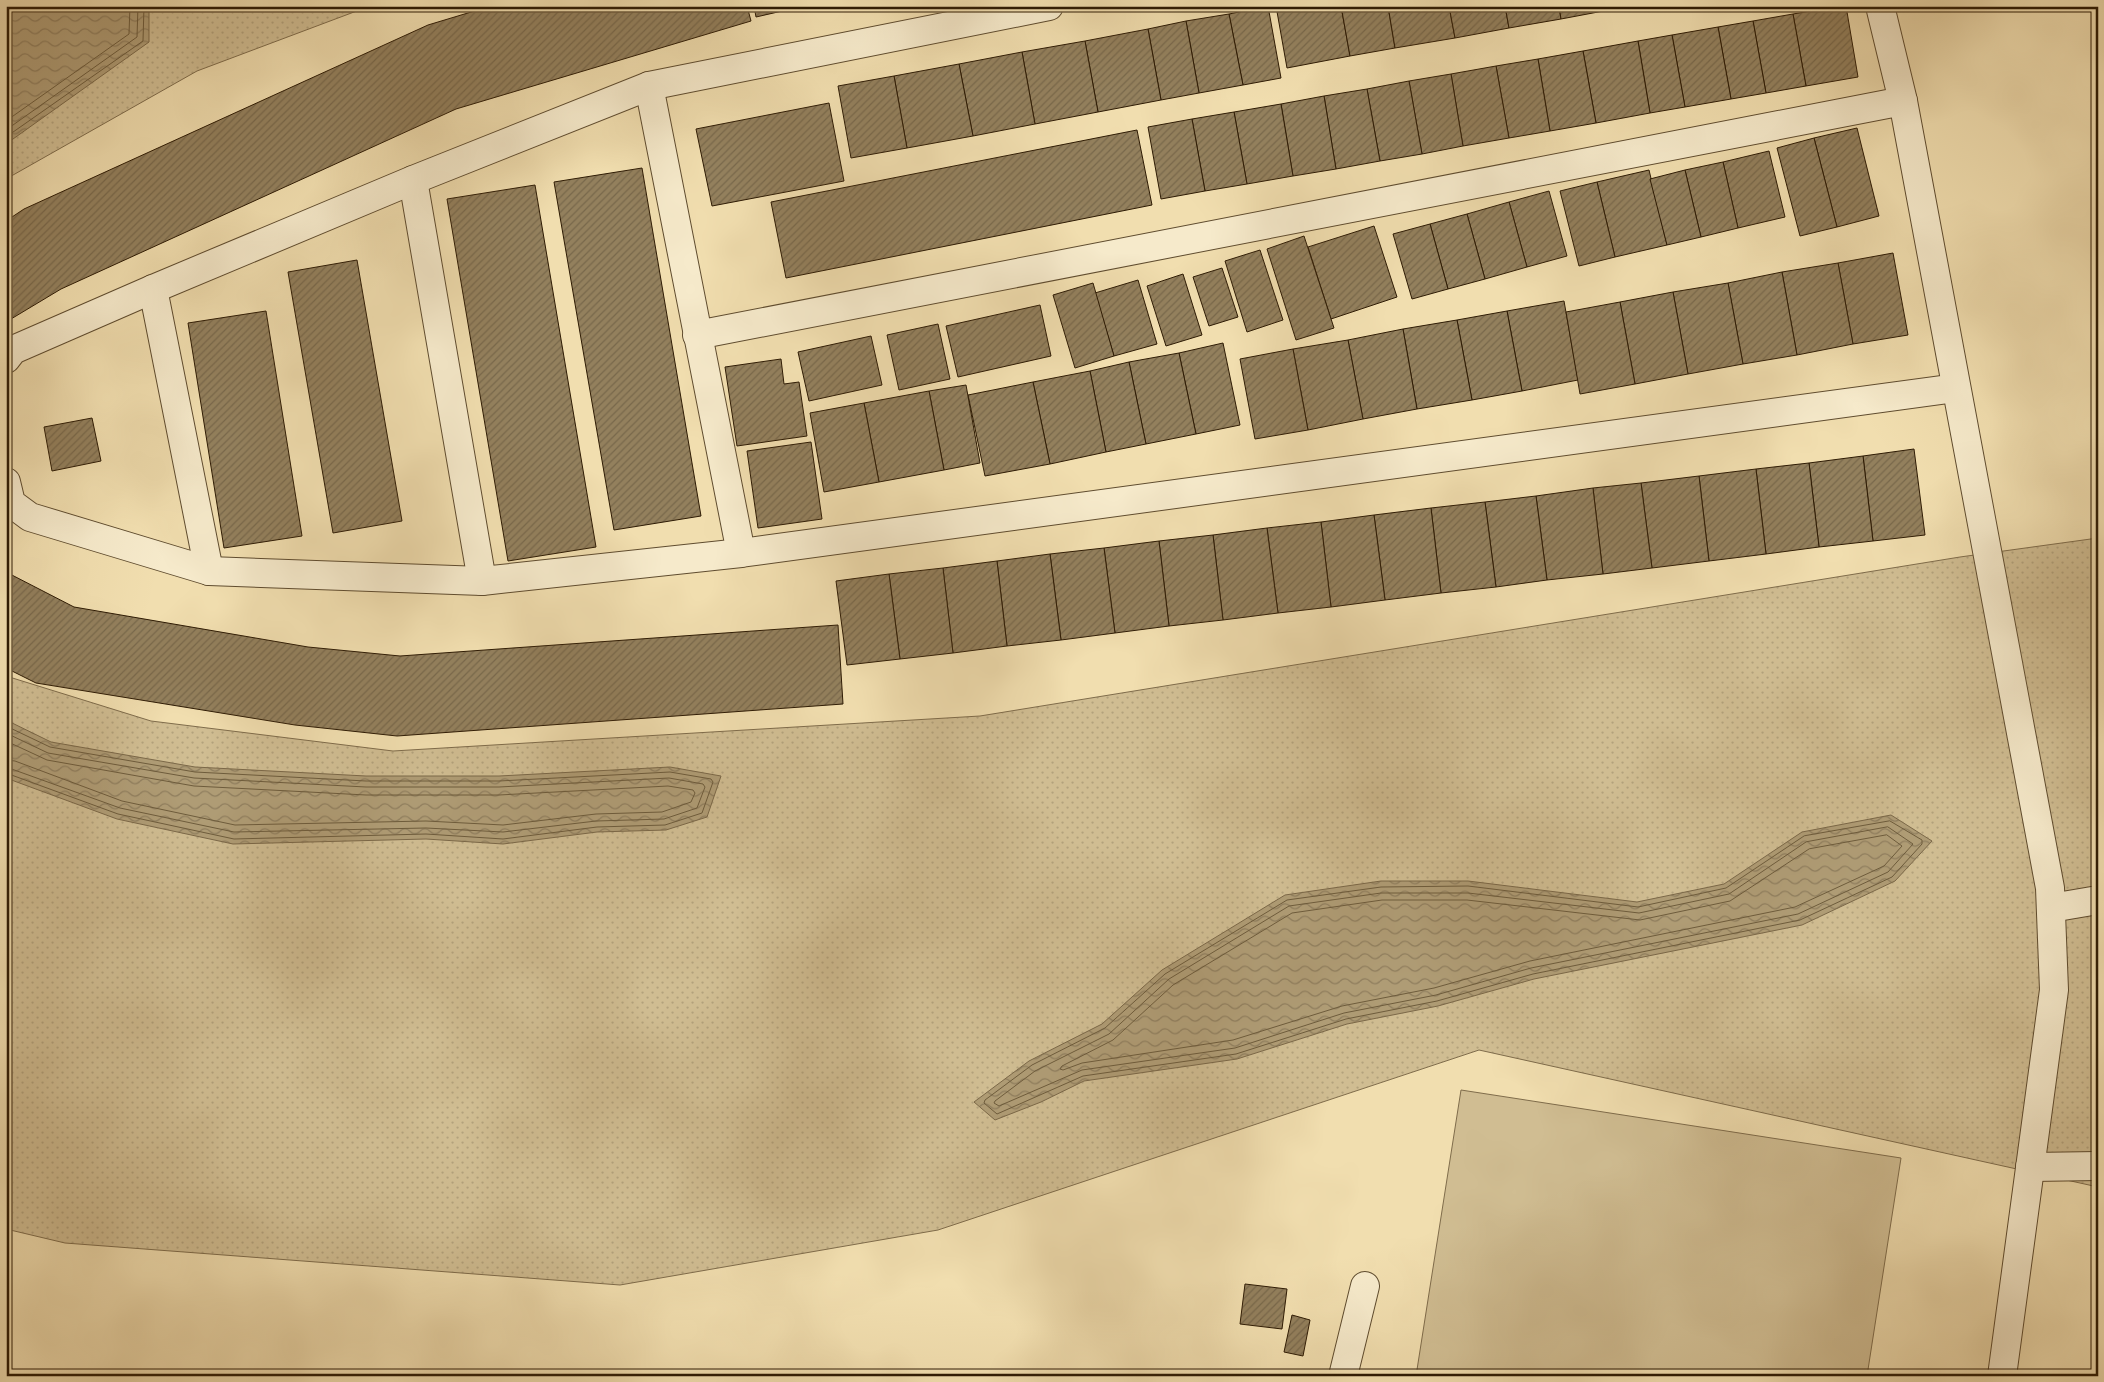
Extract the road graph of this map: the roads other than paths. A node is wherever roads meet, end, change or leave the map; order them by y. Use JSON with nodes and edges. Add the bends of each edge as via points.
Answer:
{"nodes":[{"id":1,"x":1049,"y":6,"type":"edge"},
{"id":2,"x":1880,"y":6,"type":"edge"},
{"id":3,"x":649,"y":86,"type":"junction"},
{"id":4,"x":1903,"y":101,"type":"junction"},
{"id":5,"x":413,"y":180,"type":"junction"},
{"id":6,"x":153,"y":288,"type":"junction"},
{"id":7,"x":697,"y":335,"type":"junction"},
{"id":8,"x":6,"y":359,"type":"edge"},
{"id":9,"x":1956,"y":388,"type":"junction"},
{"id":10,"x":6,"y":482,"type":"edge"},
{"id":11,"x":741,"y":553,"type":"junction"},
{"id":12,"x":209,"y":571,"type":"junction"},
{"id":13,"x":482,"y":581,"type":"junction"},
{"id":14,"x":2098,"y":900,"type":"edge"},
{"id":15,"x":2051,"y":908,"type":"junction"},
{"id":16,"x":2030,"y":1166,"type":"junction"},
{"id":17,"x":2098,"y":1166,"type":"edge"},
{"id":18,"x":1365,"y":1286,"type":"dead end"},
{"id":19,"x":1343,"y":1376,"type":"edge"},
{"id":20,"x":2002,"y":1376,"type":"edge"}],
"edges":[{"from":1,"to":3,"type":"street"},
{"from":2,"to":4,"type":"street"},
{"from":3,"to":5,"type":"street"},
{"from":3,"to":7,"type":"street"},
{"from":4,"to":7,"type":"street"},
{"from":4,"to":9,"type":"street"},
{"from":5,"to":6,"type":"street"},
{"from":5,"to":13,"type":"street"},
{"from":6,"to":8,"type":"street","via":[[13,350]]},
{"from":6,"to":12,"type":"street"},
{"from":7,"to":11,"type":"street"},
{"from":9,"to":11,"type":"street"},
{"from":9,"to":15,"type":"street","via":[[2050,888]]},
{"from":10,"to":12,"type":"street","via":[[12,503],[30,517]]},
{"from":11,"to":13,"type":"street"},
{"from":12,"to":13,"type":"street"},
{"from":14,"to":15,"type":"street"},
{"from":15,"to":16,"type":"street","via":[[2054,990]]},
{"from":16,"to":17,"type":"street"},
{"from":16,"to":20,"type":"street"},
{"from":18,"to":19,"type":"street"}]}
